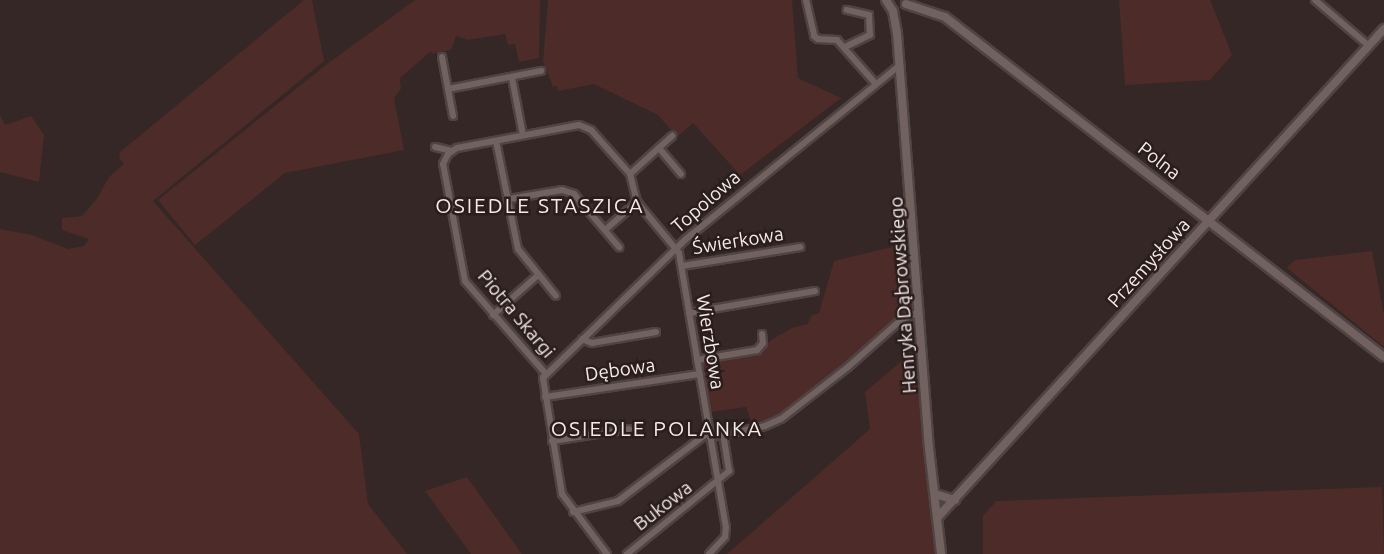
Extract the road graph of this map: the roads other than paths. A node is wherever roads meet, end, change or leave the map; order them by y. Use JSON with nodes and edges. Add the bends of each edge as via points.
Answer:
{"nodes":[{"id":1,"x":806,"y":0,"type":"edge"},
{"id":2,"x":1315,"y":0,"type":"edge"},
{"id":3,"x":884,"y":1,"type":"edge"},
{"id":4,"x":901,"y":7,"type":"edge"},
{"id":5,"x":847,"y":10,"type":"dead end"},
{"id":6,"x":1384,"y":29,"type":"edge"},
{"id":7,"x":1369,"y":46,"type":"junction"},
{"id":8,"x":845,"y":47,"type":"junction"},
{"id":9,"x":442,"y":57,"type":"dead end"},
{"id":10,"x":900,"y":65,"type":"junction"},
{"id":11,"x":541,"y":71,"type":"dead end"},
{"id":12,"x":512,"y":78,"type":"junction"},
{"id":13,"x":875,"y":83,"type":"junction"},
{"id":14,"x":448,"y":89,"type":"junction"},
{"id":15,"x":453,"y":116,"type":"dead end"},
{"id":16,"x":523,"y":135,"type":"junction"},
{"id":17,"x":672,"y":136,"type":"dead end"},
{"id":18,"x":496,"y":141,"type":"junction"},
{"id":19,"x":435,"y":147,"type":"dead end"},
{"id":20,"x":659,"y":148,"type":"junction"},
{"id":21,"x":452,"y":151,"type":"junction"},
{"id":22,"x":630,"y":174,"type":"junction"},
{"id":23,"x":681,"y":174,"type":"dead end"},
{"id":24,"x":509,"y":199,"type":"junction"},
{"id":25,"x":637,"y":202,"type":"junction"},
{"id":26,"x":1210,"y":220,"type":"junction"},
{"id":27,"x":605,"y":230,"type":"junction"},
{"id":28,"x":619,"y":247,"type":"dead end"},
{"id":29,"x":800,"y":247,"type":"dead end"},
{"id":30,"x":677,"y":248,"type":"junction"},
{"id":31,"x":682,"y":266,"type":"junction"},
{"id":32,"x":538,"y":275,"type":"junction"},
{"id":33,"x":815,"y":291,"type":"dead end"},
{"id":34,"x":556,"y":296,"type":"dead end"},
{"id":35,"x":919,"y":312,"type":"junction"},
{"id":36,"x":690,"y":313,"type":"junction"},
{"id":37,"x":493,"y":315,"type":"junction"},
{"id":38,"x":656,"y":332,"type":"dead end"},
{"id":39,"x":762,"y":334,"type":"dead end"},
{"id":40,"x":582,"y":339,"type":"junction"},
{"id":41,"x":1384,"y":357,"type":"edge"},
{"id":42,"x":697,"y":360,"type":"junction"},
{"id":43,"x":699,"y":374,"type":"junction"},
{"id":44,"x":545,"y":376,"type":"junction"},
{"id":45,"x":545,"y":397,"type":"junction"},
{"id":46,"x":629,"y":429,"type":"dead end"},
{"id":47,"x":709,"y":434,"type":"junction"},
{"id":48,"x":723,"y":435,"type":"junction"},
{"id":49,"x":552,"y":441,"type":"junction"},
{"id":50,"x":718,"y":482,"type":"junction"},
{"id":51,"x":935,"y":494,"type":"junction"},
{"id":52,"x":955,"y":500,"type":"junction"},
{"id":53,"x":573,"y":512,"type":"junction"},
{"id":54,"x":937,"y":518,"type":"junction"},
{"id":55,"x":607,"y":554,"type":"edge"},
{"id":56,"x":627,"y":554,"type":"edge"},
{"id":57,"x":709,"y":554,"type":"edge"},
{"id":58,"x":941,"y":554,"type":"edge"}],
"edges":[{"from":1,"to":8,"type":"street","via":[[814,36],[838,40]]},
{"from":2,"to":7,"type":"street"},
{"from":3,"to":4,"type":"street"},
{"from":4,"to":10,"type":"street","name":"Henryka Dąbrowskiego","via":[[897,33]]},
{"from":4,"to":26,"type":"street","name":"Polna","via":[[945,17]]},
{"from":5,"to":8,"type":"street","via":[[869,15],[870,35]]},
{"from":6,"to":7,"type":"street","name":"Przemysłowa"},
{"from":7,"to":26,"type":"street","name":"Przemysłowa"},
{"from":8,"to":13,"type":"street"},
{"from":9,"to":14,"type":"street"},
{"from":10,"to":13,"type":"street","name":"Topolowa"},
{"from":10,"to":35,"type":"street","name":"Henryka Dąbrowskiego"},
{"from":11,"to":12,"type":"street"},
{"from":12,"to":14,"type":"street"},
{"from":12,"to":16,"type":"street"},
{"from":13,"to":30,"type":"street","name":"Topolowa"},
{"from":14,"to":15,"type":"street"},
{"from":16,"to":18,"type":"street"},
{"from":16,"to":22,"type":"street","via":[[579,125],[592,130]]},
{"from":17,"to":20,"type":"street"},
{"from":18,"to":21,"type":"street"},
{"from":18,"to":24,"type":"street"},
{"from":19,"to":21,"type":"street"},
{"from":20,"to":22,"type":"street"},
{"from":20,"to":23,"type":"street"},
{"from":21,"to":37,"type":"street","name":"Piotra Skargi","via":[[443,167],[465,281]]},
{"from":22,"to":25,"type":"street"},
{"from":24,"to":27,"type":"street","via":[[562,190],[574,194]]},
{"from":24,"to":32,"type":"street","via":[[518,249]]},
{"from":25,"to":27,"type":"street"},
{"from":25,"to":30,"type":"street"},
{"from":26,"to":41,"type":"street","name":"Polna"},
{"from":26,"to":52,"type":"street","name":"Przemysłowa"},
{"from":27,"to":28,"type":"street"},
{"from":29,"to":31,"type":"street","name":"Świerkowa"},
{"from":30,"to":31,"type":"street","name":"Wierzbowa"},
{"from":30,"to":40,"type":"street","name":"Topolowa"},
{"from":31,"to":36,"type":"street","name":"Wierzbowa"},
{"from":32,"to":34,"type":"street"},
{"from":32,"to":37,"type":"street"},
{"from":33,"to":36,"type":"street"},
{"from":35,"to":48,"type":"street","via":[[901,320],[781,419]]},
{"from":35,"to":51,"type":"street","name":"Henryka Dąbrowskiego"},
{"from":36,"to":42,"type":"street","name":"Wierzbowa"},
{"from":37,"to":44,"type":"street","name":"Piotra Skargi"},
{"from":38,"to":40,"type":"street","via":[[592,343]]},
{"from":39,"to":42,"type":"street","via":[[763,343],[757,349]]},
{"from":40,"to":44,"type":"street","name":"Topolowa"},
{"from":42,"to":43,"type":"street","name":"Wierzbowa"},
{"from":43,"to":45,"type":"street","name":"Dębowa"},
{"from":43,"to":47,"type":"street","name":"Wierzbowa"},
{"from":44,"to":45,"type":"street"},
{"from":45,"to":49,"type":"street"},
{"from":46,"to":49,"type":"street"},
{"from":47,"to":48,"type":"street"},
{"from":47,"to":50,"type":"street","name":"Wierzbowa"},
{"from":47,"to":53,"type":"street","via":[[618,501]]},
{"from":48,"to":50,"type":"street","via":[[729,471]]},
{"from":49,"to":53,"type":"street","via":[[562,494]]},
{"from":50,"to":56,"type":"street","name":"Bukowa"},
{"from":50,"to":57,"type":"street","name":"Wierzbowa","via":[[725,537]]},
{"from":51,"to":52,"type":"street"},
{"from":51,"to":54,"type":"street","name":"Henryka Dąbrowskiego"},
{"from":52,"to":54,"type":"street","name":"Przemysłowa"},
{"from":53,"to":55,"type":"street"},
{"from":54,"to":58,"type":"street","name":"Henryka Dąbrowskiego"}]}
